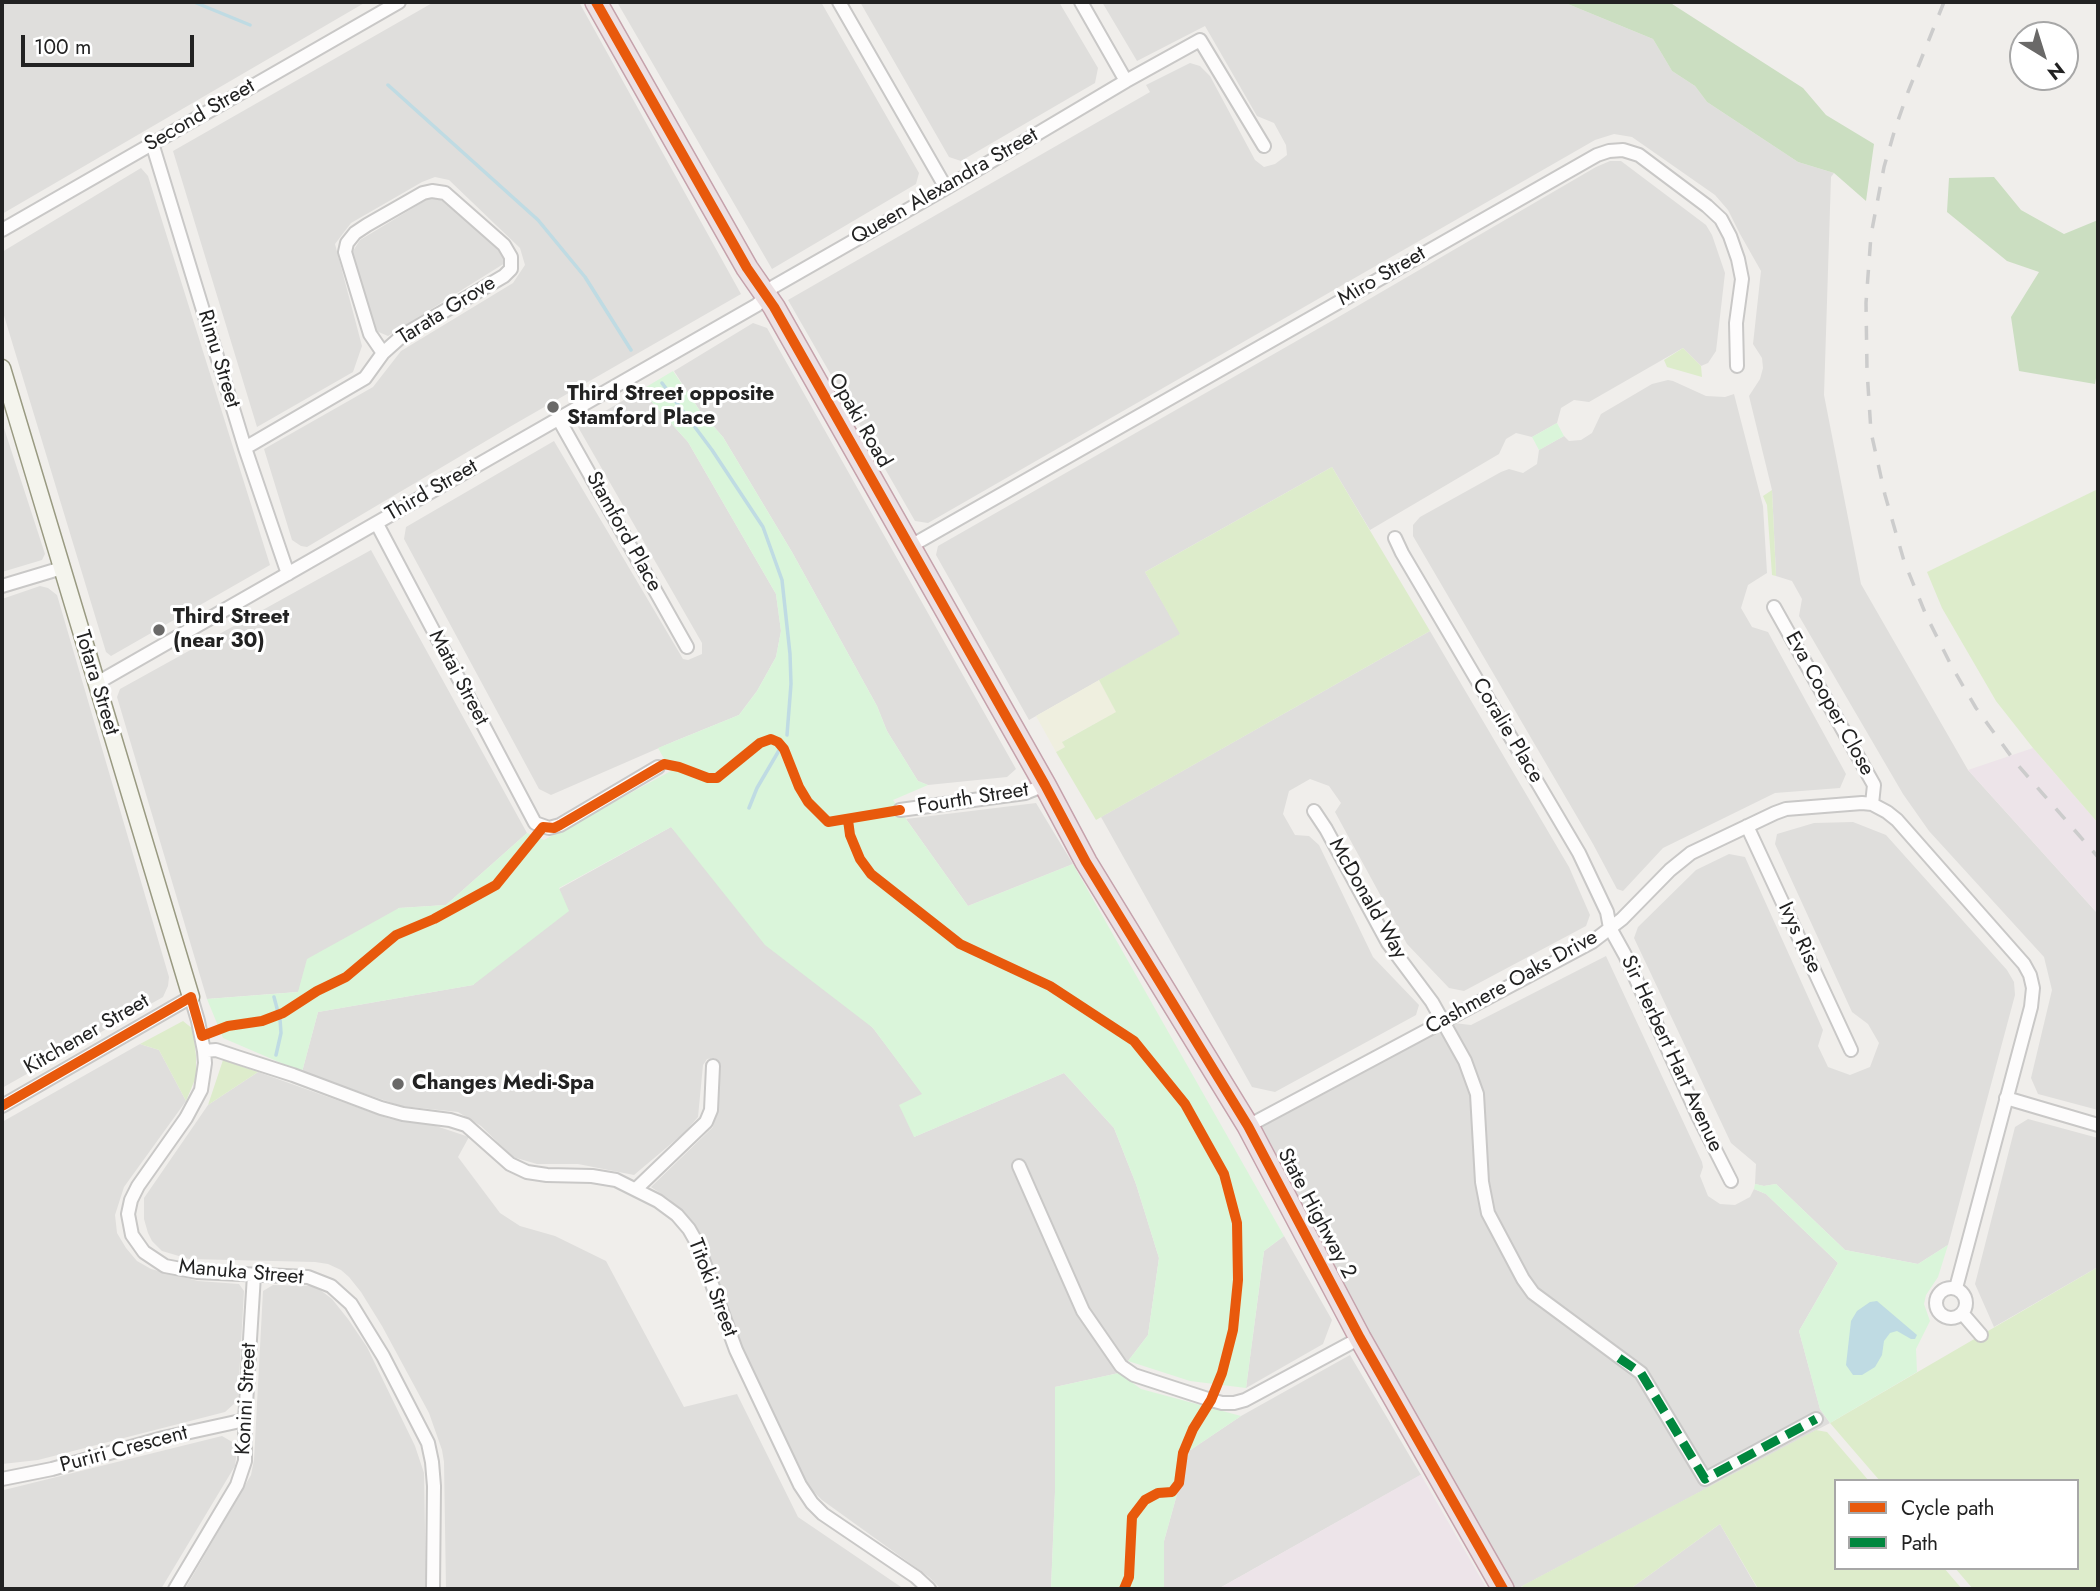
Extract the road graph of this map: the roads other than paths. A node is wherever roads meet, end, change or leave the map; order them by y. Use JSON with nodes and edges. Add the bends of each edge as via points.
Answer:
{"nodes":[{"id":1,"x":399,"y":2,"type":"edge"},
{"id":2,"x":596,"y":2,"type":"edge"},
{"id":3,"x":839,"y":2,"type":"edge"},
{"id":4,"x":1081,"y":2,"type":"edge"},
{"id":5,"x":1126,"y":81,"type":"junction"},
{"id":6,"x":152,"y":143,"type":"junction"},
{"id":7,"x":1264,"y":146,"type":"dead end"},
{"id":8,"x":946,"y":188,"type":"junction"},
{"id":9,"x":2,"y":230,"type":"edge"},
{"id":10,"x":765,"y":296,"type":"junction"},
{"id":11,"x":383,"y":353,"type":"junction"},
{"id":12,"x":1737,"y":366,"type":"dead end"},
{"id":13,"x":3,"y":373,"type":"edge"},
{"id":14,"x":558,"y":418,"type":"junction"},
{"id":15,"x":245,"y":448,"type":"junction"},
{"id":16,"x":377,"y":524,"type":"junction"},
{"id":17,"x":1395,"y":538,"type":"dead end"},
{"id":18,"x":909,"y":547,"type":"junction"},
{"id":19,"x":62,"y":568,"type":"junction"},
{"id":20,"x":288,"y":573,"type":"junction"},
{"id":21,"x":2,"y":586,"type":"edge"},
{"id":22,"x":1774,"y":607,"type":"dead end"},
{"id":23,"x":687,"y":646,"type":"dead end"},
{"id":24,"x":97,"y":684,"type":"junction"},
{"id":25,"x":658,"y":767,"type":"dead end"},
{"id":26,"x":1045,"y":785,"type":"junction"},
{"id":27,"x":1872,"y":804,"type":"junction"},
{"id":28,"x":900,"y":810,"type":"dead end"},
{"id":29,"x":1314,"y":811,"type":"dead end"},
{"id":30,"x":1747,"y":826,"type":"junction"},
{"id":31,"x":1086,"y":862,"type":"joint"},
{"id":32,"x":1610,"y":928,"type":"junction"},
{"id":33,"x":191,"y":998,"type":"junction"},
{"id":34,"x":1445,"y":1021,"type":"junction"},
{"id":35,"x":204,"y":1051,"type":"junction"},
{"id":36,"x":1851,"y":1051,"type":"dead end"},
{"id":37,"x":713,"y":1066,"type":"dead end"},
{"id":38,"x":2006,"y":1098,"type":"junction"},
{"id":39,"x":2,"y":1106,"type":"edge"},
{"id":40,"x":2098,"y":1125,"type":"edge"},
{"id":41,"x":1248,"y":1126,"type":"junction"},
{"id":42,"x":1019,"y":1166,"type":"dead end"},
{"id":43,"x":1731,"y":1181,"type":"dead end"},
{"id":44,"x":636,"y":1189,"type":"junction"},
{"id":45,"x":254,"y":1275,"type":"junction"},
{"id":46,"x":1956,"y":1289,"type":"junction"},
{"id":47,"x":1962,"y":1313,"type":"junction"},
{"id":48,"x":1981,"y":1335,"type":"dead end"},
{"id":49,"x":1360,"y":1338,"type":"junction"},
{"id":50,"x":1816,"y":1419,"type":"dead end"},
{"id":51,"x":245,"y":1420,"type":"junction"},
{"id":52,"x":2,"y":1479,"type":"edge"},
{"id":53,"x":175,"y":1589,"type":"edge"},
{"id":54,"x":433,"y":1589,"type":"edge"},
{"id":55,"x":929,"y":1589,"type":"edge"},
{"id":56,"x":1503,"y":1589,"type":"edge"}],
"edges":[{"from":1,"to":6,"type":"street","name":"Second Street"},
{"from":2,"to":10,"type":"highway","name":"Opaki Road"},
{"from":3,"to":8,"type":"street"},
{"from":4,"to":5,"type":"street"},
{"from":5,"to":7,"type":"street","name":"Queen Alexandra Street","via":[[1200,40]]},
{"from":5,"to":8,"type":"street","name":"Queen Alexandra Street"},
{"from":6,"to":9,"type":"street","name":"Second Street"},
{"from":6,"to":15,"type":"street","name":"Rimu Street"},
{"from":8,"to":10,"type":"street","name":"Queen Alexandra Street","via":[[773,287]]},
{"from":10,"to":14,"type":"street","name":"Third Street","via":[[757,305]]},
{"from":10,"to":18,"type":"highway","name":"Opaki Road"},
{"from":11,"to":11,"type":"street","name":"Tarata Grove","via":[[370,334],[345,252],[347,243],[367,225],[423,194],[444,193],[504,244],[512,257],[511,269],[402,336]]},
{"from":11,"to":15,"type":"street","name":"Tarata Grove","via":[[365,379]]},
{"from":12,"to":18,"type":"street","name":"Miro Street","via":[[1741,279],[1721,219],[1639,155],[1609,151]]},
{"from":13,"to":19,"type":"street","name":"Totara Street"},
{"from":14,"to":16,"type":"street","name":"Third Street"},
{"from":14,"to":23,"type":"street","name":"Stamford Place"},
{"from":15,"to":20,"type":"street","name":"Rimu Street"},
{"from":16,"to":20,"type":"street","name":"Third Street"},
{"from":16,"to":25,"type":"street","name":"Matai Street","via":[[532,819],[554,828]]},
{"from":17,"to":32,"type":"street","name":"Coralie Place","via":[[1579,853]]},
{"from":18,"to":26,"type":"highway","name":"Opaki Road"},
{"from":19,"to":21,"type":"street"},
{"from":19,"to":24,"type":"street","name":"Totara Street"},
{"from":20,"to":24,"type":"street","name":"Third Street"},
{"from":22,"to":27,"type":"street","name":"Eva Cooper Close","via":[[1874,785]]},
{"from":24,"to":33,"type":"street","name":"Totara Street"},
{"from":26,"to":28,"type":"street","name":"Fourth Street","via":[[1025,793]]},
{"from":26,"to":31,"type":"highway","name":"Opaki Road"},
{"from":27,"to":30,"type":"street","name":"Cashmere Oaks Drive","via":[[1786,810]]},
{"from":27,"to":38,"type":"street","via":[[1897,820],[2030,975],[2031,1007]]},
{"from":29,"to":34,"type":"street","name":"McDonald Way","via":[[1388,943]]},
{"from":30,"to":32,"type":"street","name":"Cashmere Oaks Drive","via":[[1680,861]]},
{"from":30,"to":36,"type":"street","name":"Ivys Rise"},
{"from":31,"to":41,"type":"highway","name":"State Highway 2"},
{"from":32,"to":34,"type":"street","name":"Cashmere Oaks Drive"},
{"from":32,"to":43,"type":"street","name":"Sir Herbert Hart Avenue"},
{"from":33,"to":35,"type":"street","name":"Manuka Street"},
{"from":33,"to":39,"type":"street","name":"Kitchener Street"},
{"from":34,"to":41,"type":"street","name":"Cashmere Oaks Drive"},
{"from":34,"to":50,"type":"street","name":"McDonald Way","via":[[1477,1094],[1484,1198],[1504,1246],[1533,1293],[1640,1373],[1705,1479]]},
{"from":35,"to":44,"type":"street","name":"Titoki Street","via":[[216,1050],[381,1108],[466,1125],[510,1164],[527,1172],[592,1176]]},
{"from":35,"to":45,"type":"street","name":"Manuka Street","via":[[201,1090],[138,1186],[128,1214],[130,1226],[137,1244],[165,1266]]},
{"from":37,"to":44,"type":"street","via":[[706,1122]]},
{"from":38,"to":40,"type":"street"},
{"from":38,"to":46,"type":"street"},
{"from":41,"to":49,"type":"highway","name":"State Highway 2"},
{"from":42,"to":49,"type":"street","via":[[1083,1311],[1121,1366],[1134,1375],[1234,1403]]},
{"from":44,"to":55,"type":"street","name":"Titoki Street","via":[[677,1215],[693,1236],[736,1350],[812,1503]]},
{"from":45,"to":51,"type":"street","name":"Konini Street"},
{"from":45,"to":54,"type":"street","name":"Manuka Street","via":[[308,1277],[331,1286],[351,1304],[383,1356],[428,1443],[435,1516]]},
{"from":46,"to":47,"type":"street","via":[[1966,1299]]},
{"from":46,"to":47,"type":"street","via":[[1942,1291],[1937,1308],[1948,1318]]},
{"from":47,"to":48,"type":"street"},
{"from":49,"to":56,"type":"highway","name":"State Highway 2"},
{"from":51,"to":52,"type":"street","name":"Puriri Crescent"},
{"from":51,"to":53,"type":"street","name":"Konini Street","via":[[245,1461],[237,1485]]}]}
